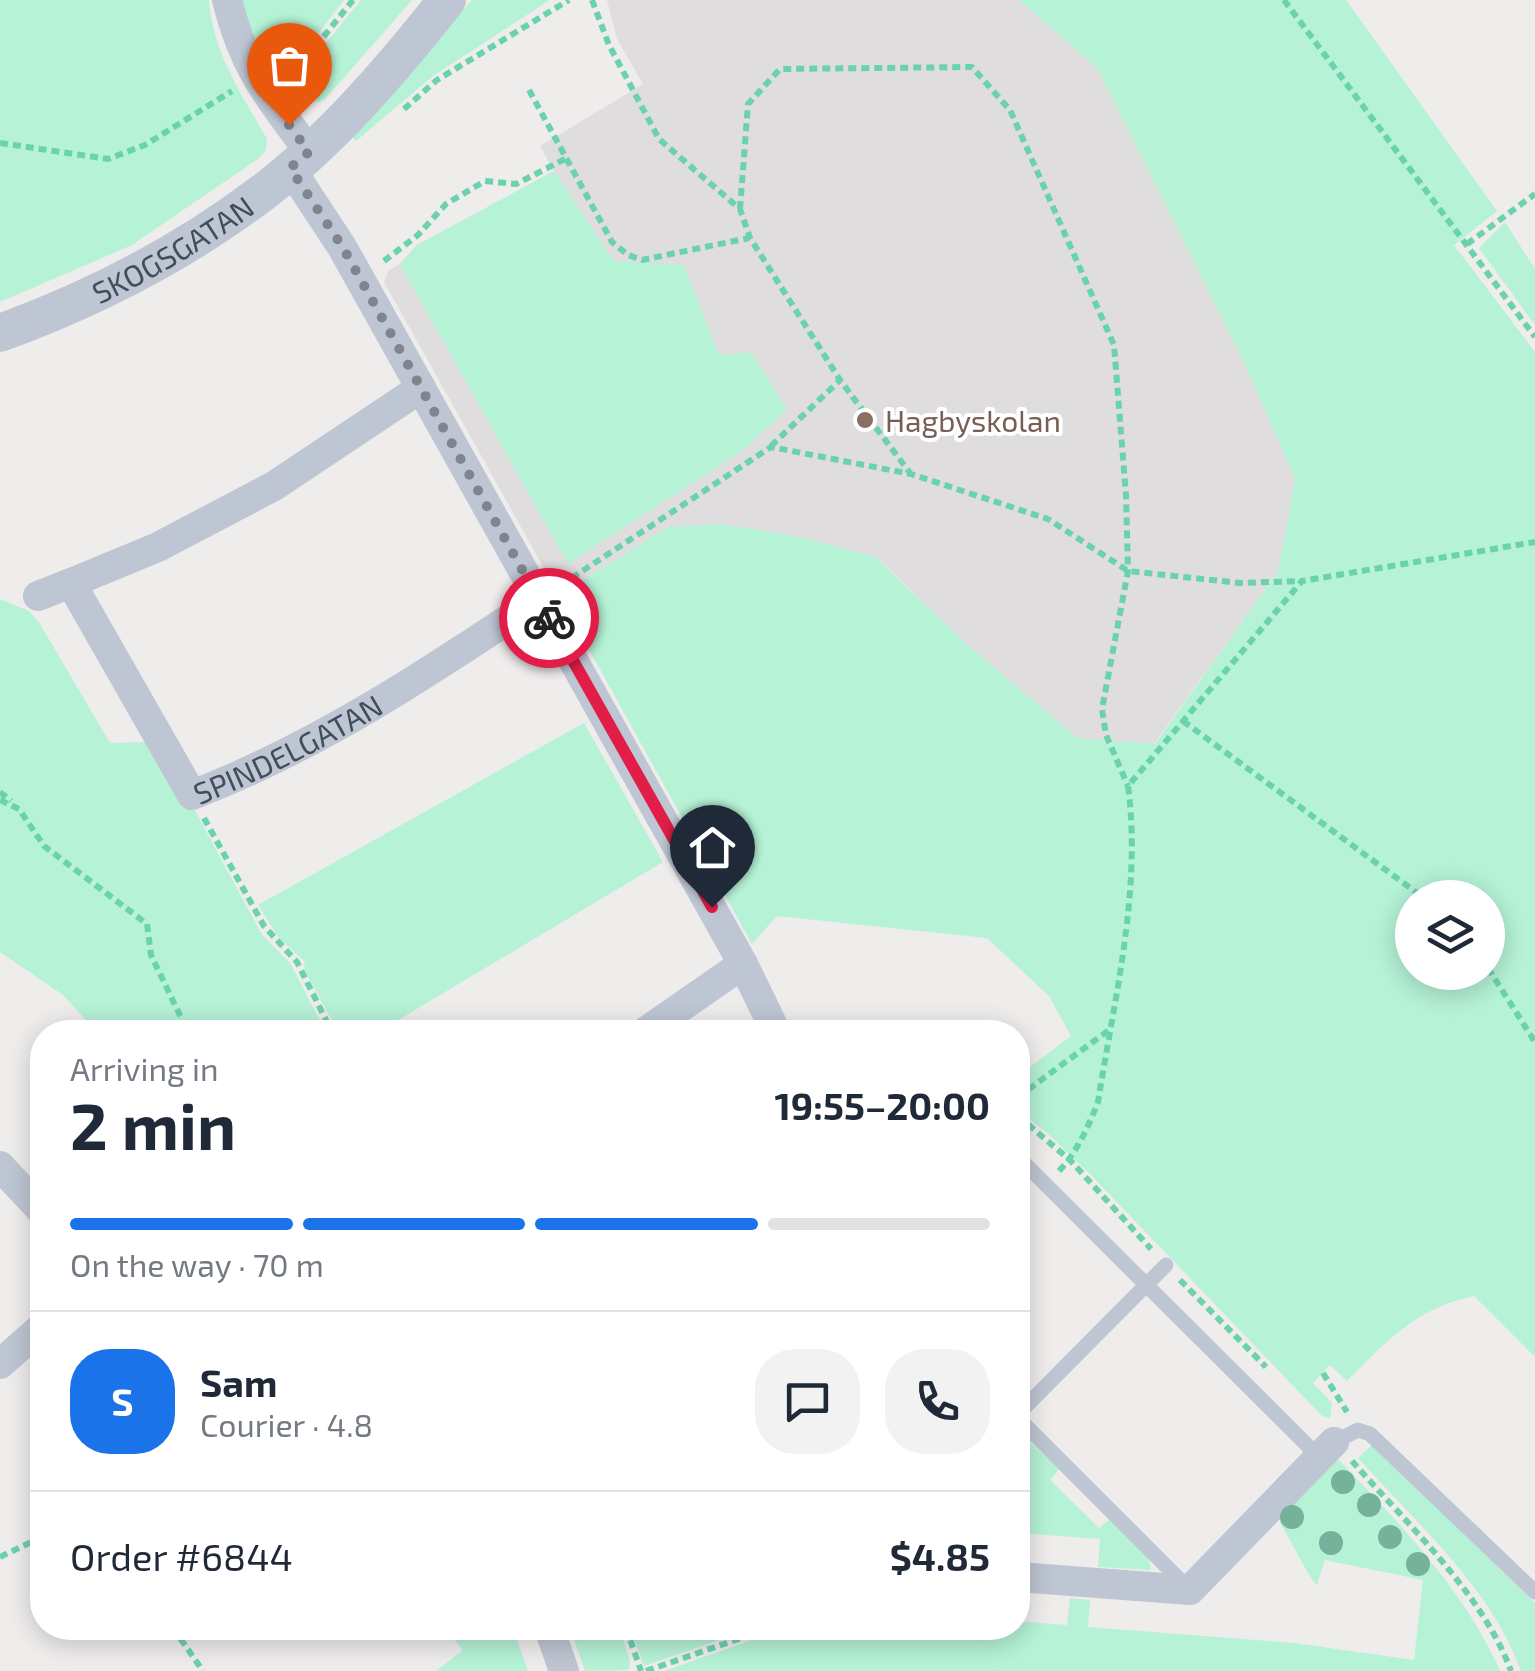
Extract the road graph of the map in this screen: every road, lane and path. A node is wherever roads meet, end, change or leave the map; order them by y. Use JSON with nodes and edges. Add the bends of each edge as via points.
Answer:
{"nodes":[{"id":1,"x":227,"y":0,"type":"edge"},
{"id":2,"x":353,"y":0,"type":"edge"},
{"id":3,"x":447,"y":0,"type":"edge"},
{"id":4,"x":569,"y":0,"type":"edge"},
{"id":5,"x":592,"y":0,"type":"edge"},
{"id":6,"x":1284,"y":0,"type":"edge"},
{"id":7,"x":262,"y":89,"type":"junction"},
{"id":8,"x":529,"y":90,"type":"dead end"},
{"id":9,"x":396,"y":116,"type":"dead end"},
{"id":10,"x":0,"y":143,"type":"edge"},
{"id":11,"x":300,"y":160,"type":"junction"},
{"id":12,"x":565,"y":160,"type":"junction"},
{"id":13,"x":1535,"y":194,"type":"edge"},
{"id":14,"x":740,"y":209,"type":"junction"},
{"id":15,"x":750,"y":238,"type":"junction"},
{"id":16,"x":1466,"y":244,"type":"junction"},
{"id":17,"x":360,"y":280,"type":"junction"},
{"id":18,"x":0,"y":333,"type":"edge"},
{"id":19,"x":1535,"y":337,"type":"edge"},
{"id":20,"x":840,"y":380,"type":"junction"},
{"id":21,"x":422,"y":388,"type":"junction"},
{"id":22,"x":770,"y":447,"type":"junction"},
{"id":23,"x":911,"y":474,"type":"junction"},
{"id":24,"x":1535,"y":542,"type":"edge"},
{"id":25,"x":1128,"y":571,"type":"junction"},
{"id":26,"x":1302,"y":581,"type":"junction"},
{"id":27,"x":72,"y":583,"type":"junction"},
{"id":28,"x":38,"y":596,"type":"dead end"},
{"id":29,"x":539,"y":599,"type":"junction"},
{"id":30,"x":1183,"y":721,"type":"junction"},
{"id":31,"x":1128,"y":786,"type":"junction"},
{"id":32,"x":0,"y":792,"type":"edge"},
{"id":33,"x":192,"y":795,"type":"junction"},
{"id":34,"x":0,"y":800,"type":"edge"},
{"id":35,"x":19,"y":809,"type":"junction"},
{"id":36,"x":1399,"y":880,"type":"edge"},
{"id":37,"x":744,"y":964,"type":"junction"},
{"id":38,"x":1502,"y":990,"type":"edge"},
{"id":39,"x":182,"y":1020,"type":"edge"},
{"id":40,"x":326,"y":1020,"type":"edge"},
{"id":41,"x":662,"y":1020,"type":"edge"},
{"id":42,"x":770,"y":1020,"type":"edge"},
{"id":43,"x":1109,"y":1030,"type":"junction"},
{"id":44,"x":1535,"y":1042,"type":"edge"},
{"id":45,"x":1030,"y":1088,"type":"edge"},
{"id":46,"x":1070,"y":1160,"type":"dead end"},
{"id":47,"x":0,"y":1166,"type":"edge"},
{"id":48,"x":1030,"y":1169,"type":"edge"},
{"id":49,"x":30,"y":1198,"type":"edge"},
{"id":50,"x":1166,"y":1265,"type":"dead end"},
{"id":51,"x":1147,"y":1284,"type":"junction"},
{"id":52,"x":30,"y":1338,"type":"edge"},
{"id":53,"x":0,"y":1364,"type":"edge"},
{"id":54,"x":1323,"y":1373,"type":"dead end"},
{"id":55,"x":1030,"y":1404,"type":"edge"},
{"id":56,"x":1030,"y":1428,"type":"edge"},
{"id":57,"x":1337,"y":1443,"type":"junction"},
{"id":58,"x":30,"y":1543,"type":"edge"},
{"id":59,"x":0,"y":1558,"type":"edge"},
{"id":60,"x":1030,"y":1578,"type":"edge"},
{"id":61,"x":1190,"y":1590,"type":"junction"},
{"id":62,"x":1535,"y":1592,"type":"edge"},
{"id":63,"x":181,"y":1640,"type":"edge"},
{"id":64,"x":553,"y":1640,"type":"edge"},
{"id":65,"x":631,"y":1640,"type":"edge"},
{"id":66,"x":735,"y":1640,"type":"edge"},
{"id":67,"x":203,"y":1671,"type":"edge"},
{"id":68,"x":564,"y":1671,"type":"edge"},
{"id":69,"x":644,"y":1671,"type":"edge"},
{"id":70,"x":1511,"y":1671,"type":"edge"}],
"edges":[{"from":1,"to":7,"type":"street"},
{"from":2,"to":7,"type":"path"},
{"from":3,"to":11,"type":"street","name":"SKOGSGATAN"},
{"from":4,"to":9,"type":"path","via":[[437,80]]},
{"from":5,"to":14,"type":"path","via":[[659,139]]},
{"from":6,"to":16,"type":"path"},
{"from":7,"to":10,"type":"path","via":[[108,159]]},
{"from":7,"to":11,"type":"street"},
{"from":8,"to":12,"type":"path"},
{"from":11,"to":17,"type":"street","via":[[317,206]]},
{"from":11,"to":18,"type":"street","name":"SKOGSGATAN","via":[[175,251]]},
{"from":12,"to":15,"type":"path","via":[[612,242],[642,260]]},
{"from":12,"to":17,"type":"path","via":[[516,184],[485,182],[446,204]]},
{"from":13,"to":16,"type":"path"},
{"from":14,"to":15,"type":"path"},
{"from":14,"to":25,"type":"path","via":[[748,104],[780,69],[972,67],[1010,110],[1114,345]]},
{"from":15,"to":20,"type":"path"},
{"from":16,"to":19,"type":"path"},
{"from":17,"to":21,"type":"street"},
{"from":20,"to":22,"type":"path"},
{"from":20,"to":23,"type":"path"},
{"from":21,"to":27,"type":"street","via":[[274,486]]},
{"from":21,"to":29,"type":"street"},
{"from":22,"to":23,"type":"path"},
{"from":22,"to":29,"type":"path"},
{"from":23,"to":25,"type":"path","via":[[1048,519]]},
{"from":24,"to":26,"type":"path"},
{"from":25,"to":26,"type":"path","via":[[1240,583]]},
{"from":25,"to":31,"type":"path","via":[[1102,709]]},
{"from":26,"to":30,"type":"path"},
{"from":27,"to":28,"type":"street"},
{"from":27,"to":33,"type":"street","name":"SPINDELGATAN"},
{"from":29,"to":33,"type":"street","name":"SPINDELGATAN","via":[[410,685],[280,757]]},
{"from":29,"to":37,"type":"street"},
{"from":30,"to":31,"type":"path"},
{"from":30,"to":36,"type":"path"},
{"from":31,"to":43,"type":"path","via":[[1129,902]]},
{"from":32,"to":35,"type":"path"},
{"from":33,"to":40,"type":"path","via":[[264,926],[297,962]]},
{"from":34,"to":35,"type":"path"},
{"from":35,"to":39,"type":"path","via":[[44,846],[148,924],[151,954]]},
{"from":37,"to":41,"type":"street"},
{"from":37,"to":42,"type":"street"},
{"from":38,"to":44,"type":"path"},
{"from":43,"to":45,"type":"path"},
{"from":43,"to":46,"type":"path","via":[[1098,1102]]},
{"from":47,"to":49,"type":"street"},
{"from":48,"to":51,"type":"lane"},
{"from":50,"to":51,"type":"lane"},
{"from":51,"to":55,"type":"lane"},
{"from":51,"to":57,"type":"lane"},
{"from":52,"to":53,"type":"street"},
{"from":54,"to":57,"type":"path"},
{"from":56,"to":61,"type":"lane"},
{"from":57,"to":61,"type":"street"},
{"from":57,"to":62,"type":"lane","via":[[1370,1434]]},
{"from":57,"to":70,"type":"path","via":[[1462,1590]]},
{"from":58,"to":59,"type":"path"},
{"from":60,"to":61,"type":"street"},
{"from":63,"to":67,"type":"path"},
{"from":64,"to":68,"type":"street"},
{"from":65,"to":69,"type":"path"},
{"from":66,"to":69,"type":"path"}]}
